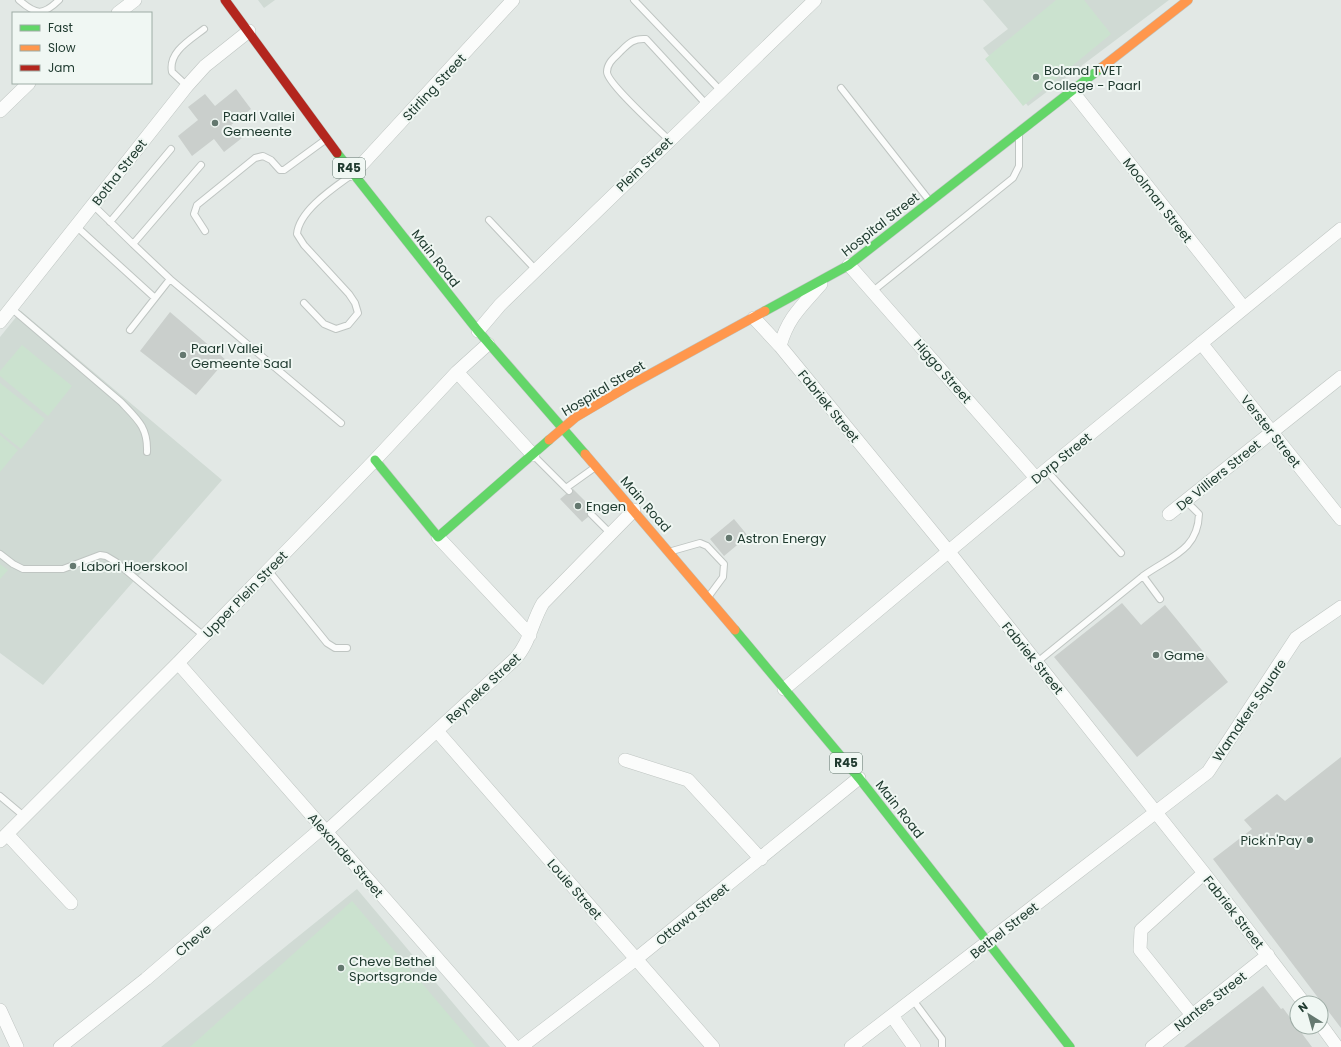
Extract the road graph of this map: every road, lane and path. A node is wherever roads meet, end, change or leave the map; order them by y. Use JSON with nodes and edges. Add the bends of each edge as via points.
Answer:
{"nodes":[{"id":1,"x":19,"y":0,"type":"edge"},
{"id":2,"x":59,"y":0,"type":"edge"},
{"id":3,"x":135,"y":0,"type":"edge"},
{"id":4,"x":225,"y":0,"type":"edge"},
{"id":5,"x":513,"y":0,"type":"edge"},
{"id":6,"x":634,"y":0,"type":"edge"},
{"id":7,"x":815,"y":0,"type":"edge"},
{"id":8,"x":1188,"y":0,"type":"edge"},
{"id":9,"x":119,"y":12,"type":"edge"},
{"id":10,"x":204,"y":29,"type":"dead end"},
{"id":11,"x":249,"y":31,"type":"junction"},
{"id":12,"x":28,"y":84,"type":"edge"},
{"id":13,"x":187,"y":86,"type":"junction"},
{"id":14,"x":841,"y":88,"type":"dead end"},
{"id":15,"x":720,"y":90,"type":"junction"},
{"id":16,"x":1072,"y":91,"type":"junction"},
{"id":17,"x":706,"y":104,"type":"junction"},
{"id":18,"x":0,"y":112,"type":"edge"},
{"id":19,"x":1018,"y":133,"type":"junction"},
{"id":20,"x":328,"y":138,"type":"junction"},
{"id":21,"x":669,"y":140,"type":"junction"},
{"id":22,"x":171,"y":149,"type":"dead end"},
{"id":23,"x":201,"y":165,"type":"dead end"},
{"id":24,"x":353,"y":174,"type":"junction"},
{"id":25,"x":929,"y":201,"type":"junction"},
{"id":26,"x":93,"y":205,"type":"junction"},
{"id":27,"x":488,"y":220,"type":"dead end"},
{"id":28,"x":110,"y":222,"type":"junction"},
{"id":29,"x":76,"y":227,"type":"junction"},
{"id":30,"x":1341,"y":229,"type":"edge"},
{"id":31,"x":205,"y":231,"type":"dead end"},
{"id":32,"x":133,"y":244,"type":"junction"},
{"id":33,"x":849,"y":265,"type":"junction"},
{"id":34,"x":536,"y":270,"type":"junction"},
{"id":35,"x":828,"y":277,"type":"junction"},
{"id":36,"x":170,"y":279,"type":"junction"},
{"id":37,"x":873,"y":291,"type":"junction"},
{"id":38,"x":155,"y":298,"type":"junction"},
{"id":39,"x":304,"y":303,"type":"dead end"},
{"id":40,"x":11,"y":308,"type":"junction"},
{"id":41,"x":1244,"y":308,"type":"junction"},
{"id":42,"x":754,"y":318,"type":"junction"},
{"id":43,"x":0,"y":322,"type":"edge"},
{"id":44,"x":130,"y":330,"type":"dead end"},
{"id":45,"x":478,"y":331,"type":"junction"},
{"id":46,"x":1201,"y":343,"type":"junction"},
{"id":47,"x":488,"y":344,"type":"junction"},
{"id":48,"x":780,"y":346,"type":"junction"},
{"id":49,"x":457,"y":372,"type":"junction"},
{"id":50,"x":1341,"y":377,"type":"edge"},
{"id":51,"x":341,"y":423,"type":"dead end"},
{"id":52,"x":561,"y":428,"type":"junction"},
{"id":53,"x":1272,"y":432,"type":"junction"},
{"id":54,"x":147,"y":452,"type":"dead end"},
{"id":55,"x":533,"y":455,"type":"junction"},
{"id":56,"x":375,"y":460,"type":"junction"},
{"id":57,"x":596,"y":466,"type":"junction"},
{"id":58,"x":1041,"y":474,"type":"junction"},
{"id":59,"x":1185,"y":500,"type":"junction"},
{"id":60,"x":634,"y":510,"type":"junction"},
{"id":61,"x":591,"y":514,"type":"dead end"},
{"id":62,"x":1169,"y":514,"type":"dead end"},
{"id":63,"x":1341,"y":519,"type":"edge"},
{"id":64,"x":611,"y":534,"type":"junction"},
{"id":65,"x":438,"y":536,"type":"junction"},
{"id":66,"x":669,"y":552,"type":"junction"},
{"id":67,"x":949,"y":552,"type":"junction"},
{"id":68,"x":0,"y":554,"type":"edge"},
{"id":69,"x":1121,"y":554,"type":"dead end"},
{"id":70,"x":268,"y":570,"type":"junction"},
{"id":71,"x":1143,"y":576,"type":"junction"},
{"id":72,"x":708,"y":598,"type":"junction"},
{"id":73,"x":1160,"y":599,"type":"dead end"},
{"id":74,"x":1341,"y":607,"type":"edge"},
{"id":75,"x":530,"y":635,"type":"junction"},
{"id":76,"x":204,"y":636,"type":"junction"},
{"id":77,"x":347,"y":648,"type":"dead end"},
{"id":78,"x":1036,"y":662,"type":"junction"},
{"id":79,"x":178,"y":663,"type":"junction"},
{"id":80,"x":784,"y":689,"type":"junction"},
{"id":81,"x":437,"y":731,"type":"junction"},
{"id":82,"x":624,"y":760,"type":"dead end"},
{"id":83,"x":859,"y":778,"type":"junction"},
{"id":84,"x":0,"y":796,"type":"edge"},
{"id":85,"x":1156,"y":813,"type":"junction"},
{"id":86,"x":25,"y":817,"type":"junction"},
{"id":87,"x":324,"y":830,"type":"junction"},
{"id":88,"x":4,"y":838,"type":"edge"},
{"id":89,"x":761,"y":859,"type":"junction"},
{"id":90,"x":1204,"y":873,"type":"junction"},
{"id":91,"x":71,"y":903,"type":"dead end"},
{"id":92,"x":988,"y":942,"type":"junction"},
{"id":93,"x":1268,"y":955,"type":"junction"},
{"id":94,"x":636,"y":959,"type":"junction"},
{"id":95,"x":1298,"y":995,"type":"edge"},
{"id":96,"x":913,"y":1000,"type":"junction"},
{"id":97,"x":0,"y":1010,"type":"edge"},
{"id":98,"x":1192,"y":1015,"type":"junction"},
{"id":99,"x":892,"y":1016,"type":"junction"},
{"id":100,"x":1328,"y":1035,"type":"edge"},
{"id":101,"x":17,"y":1047,"type":"edge"},
{"id":102,"x":60,"y":1047,"type":"edge"},
{"id":103,"x":515,"y":1047,"type":"edge"},
{"id":104,"x":521,"y":1047,"type":"edge"},
{"id":105,"x":712,"y":1047,"type":"edge"},
{"id":106,"x":851,"y":1047,"type":"edge"},
{"id":107,"x":914,"y":1047,"type":"edge"},
{"id":108,"x":942,"y":1047,"type":"edge"},
{"id":109,"x":1070,"y":1047,"type":"edge"},
{"id":110,"x":1152,"y":1047,"type":"edge"},
{"id":111,"x":1337,"y":1047,"type":"edge"}],
"edges":[{"from":1,"to":2,"type":"lane","via":[[35,12],[48,10]]},
{"from":3,"to":9,"type":"street"},
{"from":4,"to":11,"type":"main road","name":"Main Road","number":"R45"},
{"from":5,"to":24,"type":"street","name":"Stirling Street"},
{"from":6,"to":15,"type":"lane"},
{"from":7,"to":15,"type":"street","name":"Plein Street"},
{"from":8,"to":16,"type":"main road","name":"Hospital Street"},
{"from":10,"to":13,"type":"lane","via":[[179,49],[172,60],[172,72]]},
{"from":11,"to":13,"type":"street","name":"Botha Street","via":[[205,66]]},
{"from":11,"to":20,"type":"main road","name":"Main Road","number":"R45"},
{"from":12,"to":18,"type":"street"},
{"from":13,"to":26,"type":"street","name":"Botha Street"},
{"from":14,"to":25,"type":"lane"},
{"from":15,"to":17,"type":"street","name":"Plein Street"},
{"from":16,"to":19,"type":"main road","name":"Hospital Street"},
{"from":16,"to":41,"type":"street","name":"Moolman Street"},
{"from":17,"to":21,"type":"street","name":"Plein Street"},
{"from":17,"to":21,"type":"lane","via":[[646,39],[630,42],[608,65],[607,74],[614,85]]},
{"from":19,"to":25,"type":"main road","name":"Hospital Street"},
{"from":19,"to":37,"type":"lane","via":[[1020,166],[1014,178]]},
{"from":20,"to":24,"type":"main road","name":"Main Road","number":"R45"},
{"from":20,"to":31,"type":"lane","via":[[284,170],[280,170],[263,156],[255,158],[197,205],[194,214]]},
{"from":21,"to":34,"type":"street","name":"Plein Street"},
{"from":22,"to":28,"type":"lane"},
{"from":23,"to":32,"type":"lane"},
{"from":24,"to":39,"type":"lane","via":[[327,193],[310,210],[300,222],[297,234],[349,294],[358,313],[348,325],[336,329],[324,324]]},
{"from":24,"to":45,"type":"main road","name":"Main Road","number":"R45"},
{"from":25,"to":33,"type":"main road","name":"Hospital Street"},
{"from":26,"to":28,"type":"lane"},
{"from":26,"to":29,"type":"street","name":"Botha Street"},
{"from":27,"to":34,"type":"lane"},
{"from":28,"to":32,"type":"lane"},
{"from":29,"to":38,"type":"lane"},
{"from":29,"to":40,"type":"street","name":"Botha Street"},
{"from":30,"to":41,"type":"street","name":"Dorp Street"},
{"from":32,"to":36,"type":"lane"},
{"from":33,"to":35,"type":"main road","name":"Hospital Street"},
{"from":33,"to":37,"type":"street","name":"Higgo Street"},
{"from":34,"to":45,"type":"street","name":"Plein Street"},
{"from":35,"to":42,"type":"main road","name":"Hospital Street"},
{"from":35,"to":48,"type":"street","via":[[791,318]]},
{"from":36,"to":38,"type":"lane"},
{"from":36,"to":51,"type":"lane"},
{"from":37,"to":58,"type":"street","name":"Higgo Street"},
{"from":38,"to":44,"type":"lane"},
{"from":40,"to":43,"type":"street","name":"Botha Street"},
{"from":40,"to":54,"type":"lane","via":[[134,415],[147,438]]},
{"from":41,"to":46,"type":"street","name":"Dorp Street"},
{"from":42,"to":48,"type":"street","name":"Fabriek Street"},
{"from":42,"to":52,"type":"main road","name":"Hospital Street","via":[[632,384]]},
{"from":45,"to":47,"type":"main road","name":"Main Road","number":"R45"},
{"from":46,"to":53,"type":"street","name":"Verster Street"},
{"from":46,"to":58,"type":"street","name":"Dorp Street"},
{"from":47,"to":49,"type":"street","name":"Upper Plein Street"},
{"from":47,"to":52,"type":"main road","name":"Main Road","number":"R45"},
{"from":48,"to":67,"type":"street","name":"Fabriek Street"},
{"from":49,"to":55,"type":"street"},
{"from":49,"to":56,"type":"street","name":"Upper Plein Street"},
{"from":50,"to":53,"type":"street","name":"De Villiers Street"},
{"from":52,"to":55,"type":"main road","name":"Hospital Street"},
{"from":52,"to":57,"type":"main road","name":"Main Road","number":"R45"},
{"from":53,"to":59,"type":"street","name":"De Villiers Street"},
{"from":53,"to":63,"type":"street","name":"Verster Street"},
{"from":55,"to":57,"type":"lane","via":[[567,490]]},
{"from":55,"to":65,"type":"main road","name":"Hospital Street"},
{"from":56,"to":65,"type":"main road"},
{"from":56,"to":70,"type":"street","name":"Upper Plein Street"},
{"from":57,"to":60,"type":"main road","name":"Main Road","number":"R45"},
{"from":58,"to":67,"type":"street","name":"Dorp Street"},
{"from":58,"to":69,"type":"lane"},
{"from":59,"to":62,"type":"street","name":"De Villiers Street"},
{"from":59,"to":71,"type":"lane","via":[[1199,514],[1197,533],[1182,551]]},
{"from":60,"to":64,"type":"street","name":"Reyneke Street"},
{"from":60,"to":66,"type":"main road","name":"Main Road","number":"R45"},
{"from":61,"to":64,"type":"lane"},
{"from":64,"to":75,"type":"street","name":"Reyneke Street","via":[[543,603],[537,612]]},
{"from":65,"to":75,"type":"street"},
{"from":66,"to":72,"type":"main road","name":"Main Road","number":"R45"},
{"from":66,"to":72,"type":"lane","via":[[700,542],[724,564],[723,577]]},
{"from":67,"to":78,"type":"street","name":"Fabriek Street"},
{"from":67,"to":80,"type":"street","name":"Dorp Street"},
{"from":68,"to":76,"type":"lane","via":[[23,569],[53,570],[73,566],[96,555],[106,556]]},
{"from":70,"to":76,"type":"street","name":"Upper Plein Street"},
{"from":70,"to":77,"type":"lane","via":[[327,643],[335,648]]},
{"from":71,"to":73,"type":"lane"},
{"from":71,"to":78,"type":"lane"},
{"from":72,"to":80,"type":"main road","name":"Main Road","number":"R45"},
{"from":74,"to":85,"type":"street","name":"Wamakers Square","via":[[1296,638],[1208,772]]},
{"from":75,"to":81,"type":"street","name":"Reyneke Street","via":[[515,659]]},
{"from":76,"to":79,"type":"street","name":"Upper Plein Street"},
{"from":78,"to":85,"type":"street","name":"Fabriek Street"},
{"from":79,"to":86,"type":"street","name":"Upper Plein Street"},
{"from":79,"to":87,"type":"street","name":"Alexander Street"},
{"from":80,"to":83,"type":"main road","name":"Main Road","number":"R45"},
{"from":81,"to":87,"type":"street","name":"Reyneke Street"},
{"from":81,"to":94,"type":"street","name":"Louie Street"},
{"from":82,"to":89,"type":"street","via":[[681,777],[693,784]]},
{"from":83,"to":89,"type":"street","name":"Ottawa Street"},
{"from":83,"to":92,"type":"main road","name":"Main Road","number":"R45"},
{"from":84,"to":86,"type":"lane"},
{"from":85,"to":90,"type":"street","name":"Fabriek Street"},
{"from":85,"to":92,"type":"street","name":"Bethel Street"},
{"from":86,"to":88,"type":"street","name":"Upper Plein Street"},
{"from":87,"to":102,"type":"street","name":"Cheve","via":[[146,979]]},
{"from":87,"to":103,"type":"street","name":"Alexander Street"},
{"from":88,"to":91,"type":"street"},
{"from":89,"to":94,"type":"street","name":"Ottawa Street"},
{"from":90,"to":93,"type":"street","name":"Fabriek Street"},
{"from":90,"to":98,"type":"street","via":[[1141,930],[1139,940],[1140,950]]},
{"from":92,"to":96,"type":"street","name":"Bethel Street"},
{"from":92,"to":109,"type":"main road","name":"Main Road","number":"R45"},
{"from":93,"to":95,"type":"street","name":"Fabriek Street"},
{"from":93,"to":98,"type":"street","name":"Nantes Street"},
{"from":94,"to":104,"type":"street","name":"Ottawa Street"},
{"from":94,"to":105,"type":"street","name":"Louie Street"},
{"from":96,"to":99,"type":"street","name":"Bethel Street"},
{"from":96,"to":108,"type":"lane","via":[[942,1039]]},
{"from":97,"to":101,"type":"street"},
{"from":98,"to":110,"type":"street","name":"Nantes Street"},
{"from":99,"to":106,"type":"street","name":"Bethel Street"},
{"from":99,"to":107,"type":"street"},
{"from":100,"to":111,"type":"street"}]}
